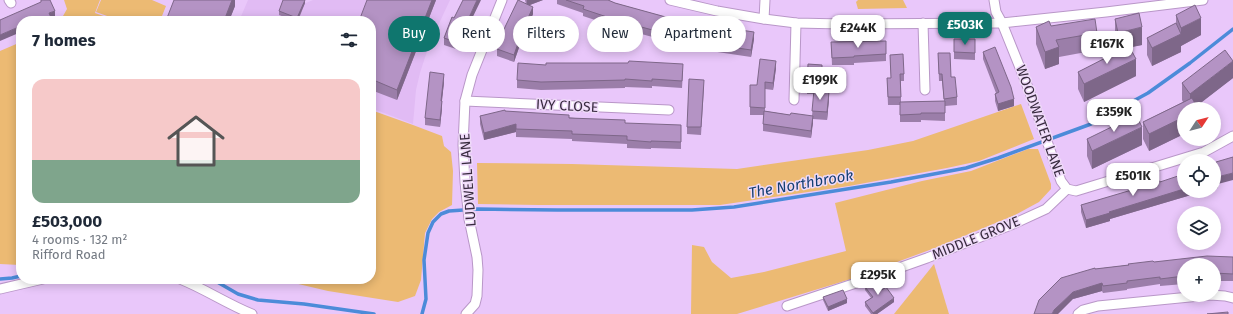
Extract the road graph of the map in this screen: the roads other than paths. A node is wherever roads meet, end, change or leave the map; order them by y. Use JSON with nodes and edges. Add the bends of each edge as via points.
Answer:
{"nodes":[{"id":1,"x":502,"y":0,"type":"edge"},
{"id":2,"x":670,"y":0,"type":"edge"},
{"id":3,"x":765,"y":0,"type":"edge"},
{"id":4,"x":994,"y":0,"type":"edge"},
{"id":5,"x":1203,"y":0,"type":"edge"},
{"id":6,"x":764,"y":19,"type":"junction"},
{"id":7,"x":796,"y":22,"type":"junction"},
{"id":8,"x":923,"y":23,"type":"junction"},
{"id":9,"x":1002,"y":23,"type":"junction"},
{"id":10,"x":925,"y":90,"type":"dead end"},
{"id":11,"x":794,"y":100,"type":"dead end"},
{"id":12,"x":465,"y":101,"type":"junction"},
{"id":13,"x":669,"y":110,"type":"dead end"},
{"id":14,"x":1233,"y":136,"type":"edge"},
{"id":15,"x":1067,"y":189,"type":"junction"},
{"id":16,"x":22,"y":284,"type":"edge"},
{"id":17,"x":194,"y":284,"type":"edge"},
{"id":18,"x":0,"y":289,"type":"edge"},
{"id":19,"x":1233,"y":298,"type":"edge"},
{"id":20,"x":787,"y":306,"type":"dead end"},
{"id":21,"x":252,"y":314,"type":"edge"},
{"id":22,"x":466,"y":314,"type":"edge"},
{"id":23,"x":1078,"y":314,"type":"edge"}],
"edges":[{"from":1,"to":12,"type":"street","name":"LUDWELL LANE","via":[[472,75]]},
{"from":2,"to":6,"type":"street"},
{"from":3,"to":6,"type":"street"},
{"from":4,"to":9,"type":"street","name":"WOODWATER LANE","via":[[996,12]]},
{"from":5,"to":9,"type":"street"},
{"from":6,"to":7,"type":"street"},
{"from":7,"to":8,"type":"street"},
{"from":7,"to":11,"type":"street"},
{"from":8,"to":9,"type":"street"},
{"from":8,"to":10,"type":"street"},
{"from":9,"to":15,"type":"street","name":"WOODWATER LANE","via":[[1030,90],[1061,181]]},
{"from":12,"to":13,"type":"street","name":"IVY CLOSE"},
{"from":12,"to":22,"type":"street","name":"LUDWELL LANE","via":[[463,145],[467,201],[478,270],[478,296]]},
{"from":14,"to":15,"type":"street","name":"WOODWATER LANE","via":[[1204,152],[1076,191]]},
{"from":15,"to":20,"type":"street","name":"MIDDLE GROVE","via":[[1046,209],[1011,225],[872,278]]},
{"from":16,"to":18,"type":"street"},
{"from":17,"to":21,"type":"street"},
{"from":19,"to":23,"type":"street","via":[[1210,295],[1098,306]]}]}
